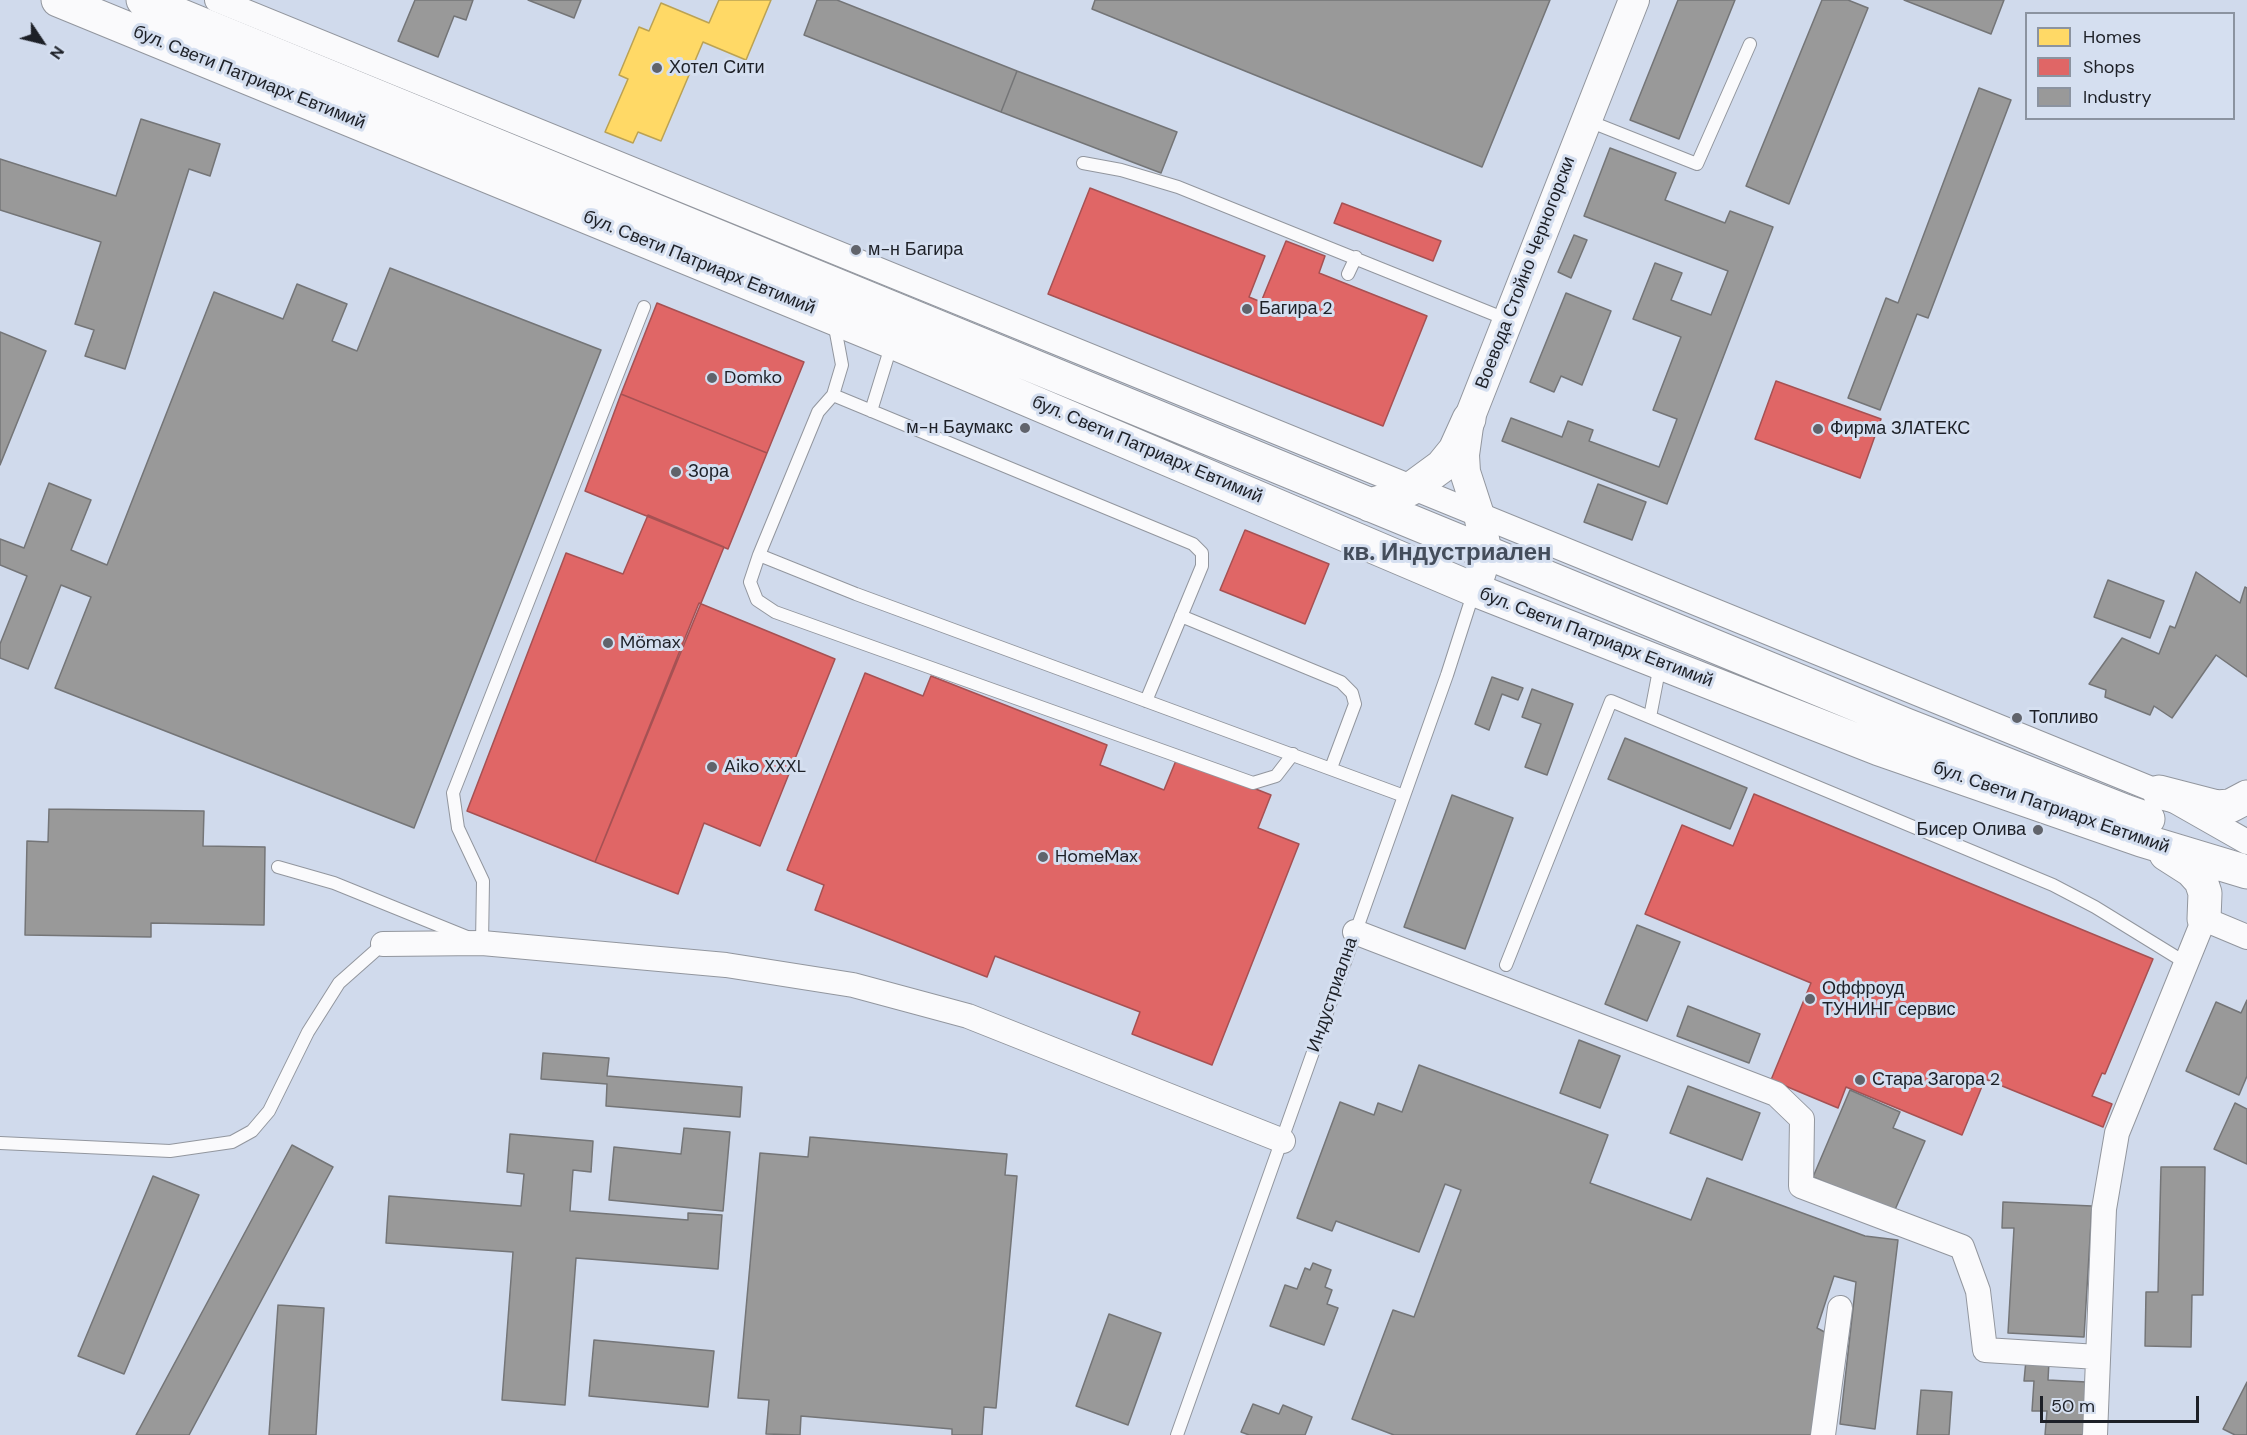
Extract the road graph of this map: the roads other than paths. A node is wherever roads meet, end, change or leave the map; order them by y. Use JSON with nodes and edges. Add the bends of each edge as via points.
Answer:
{"nodes":[{"id":1,"x":58,"y":0,"type":"edge"},
{"id":2,"x":143,"y":0,"type":"edge"},
{"id":3,"x":217,"y":0,"type":"edge"},
{"id":4,"x":1634,"y":0,"type":"edge"},
{"id":5,"x":1750,"y":44,"type":"dead end"},
{"id":6,"x":1586,"y":120,"type":"junction"},
{"id":7,"x":1083,"y":163,"type":"dead end"},
{"id":8,"x":1356,"y":257,"type":"junction"},
{"id":9,"x":1348,"y":274,"type":"dead end"},
{"id":10,"x":644,"y":307,"type":"dead end"},
{"id":11,"x":834,"y":318,"type":"junction"},
{"id":12,"x":1508,"y":320,"type":"junction"},
{"id":13,"x":892,"y":342,"type":"junction"},
{"id":14,"x":833,"y":395,"type":"junction"},
{"id":15,"x":871,"y":411,"type":"junction"},
{"id":16,"x":1469,"y":419,"type":"junction"},
{"id":17,"x":1412,"y":488,"type":"junction"},
{"id":18,"x":1370,"y":506,"type":"junction"},
{"id":19,"x":1479,"y":515,"type":"junction"},
{"id":20,"x":1486,"y":553,"type":"junction"},
{"id":21,"x":759,"y":555,"type":"junction"},
{"id":22,"x":1474,"y":590,"type":"junction"},
{"id":23,"x":1181,"y":616,"type":"junction"},
{"id":24,"x":1661,"y":663,"type":"junction"},
{"id":25,"x":1146,"y":701,"type":"junction"},
{"id":26,"x":1650,"y":717,"type":"junction"},
{"id":27,"x":1293,"y":754,"type":"junction"},
{"id":28,"x":1331,"y":768,"type":"junction"},
{"id":29,"x":2159,"y":792,"type":"junction"},
{"id":30,"x":1404,"y":796,"type":"junction"},
{"id":31,"x":2247,"y":797,"type":"edge"},
{"id":32,"x":2141,"y":840,"type":"junction"},
{"id":33,"x":2247,"y":842,"type":"edge"},
{"id":34,"x":2247,"y":849,"type":"edge"},
{"id":35,"x":278,"y":867,"type":"dead end"},
{"id":36,"x":2247,"y":872,"type":"edge"},
{"id":37,"x":2247,"y":884,"type":"edge"},
{"id":38,"x":2204,"y":919,"type":"junction"},
{"id":39,"x":1355,"y":932,"type":"junction"},
{"id":40,"x":2247,"y":937,"type":"edge"},
{"id":41,"x":482,"y":943,"type":"junction"},
{"id":42,"x":383,"y":944,"type":"joint"},
{"id":43,"x":2186,"y":963,"type":"junction"},
{"id":44,"x":1506,"y":965,"type":"dead end"},
{"id":45,"x":1283,"y":1141,"type":"junction"},
{"id":46,"x":0,"y":1143,"type":"edge"},
{"id":47,"x":1840,"y":1308,"type":"dead end"},
{"id":48,"x":2098,"y":1357,"type":"junction"},
{"id":49,"x":1178,"y":1435,"type":"edge"},
{"id":50,"x":1823,"y":1435,"type":"edge"},
{"id":51,"x":2095,"y":1435,"type":"edge"}],
"edges":[{"from":1,"to":11,"type":"main road","name":"бул. Свети Патриарх Евтимий"},
{"from":2,"to":18,"type":"main road","name":"бул. Свети Патриарх Евтимий"},
{"from":3,"to":17,"type":"street"},
{"from":4,"to":6,"type":"street","name":"Воевода Стойно Черногорски"},
{"from":5,"to":6,"type":"lane","via":[[1697,164]]},
{"from":6,"to":12,"type":"street","name":"Воевода Стойно Черногорски"},
{"from":7,"to":8,"type":"lane","via":[[1178,187]]},
{"from":8,"to":9,"type":"lane"},
{"from":8,"to":12,"type":"lane"},
{"from":10,"to":41,"type":"lane","via":[[453,793],[458,828],[483,881]]},
{"from":11,"to":13,"type":"main road","name":"бул. Свети Патриарх Евтимий"},
{"from":11,"to":14,"type":"lane","via":[[843,365]]},
{"from":12,"to":16,"type":"street","name":"Воевода Стойно Черногорски"},
{"from":13,"to":15,"type":"lane"},
{"from":13,"to":22,"type":"main road","name":"бул. Свети Патриарх Евтимий"},
{"from":14,"to":15,"type":"lane"},
{"from":14,"to":21,"type":"lane","via":[[818,412]]},
{"from":15,"to":23,"type":"lane","via":[[1193,544],[1202,553],[1202,566]]},
{"from":16,"to":17,"type":"main road","via":[[1455,450],[1442,466]]},
{"from":16,"to":19,"type":"street","name":"Воевода Стойно Черногорски","via":[[1465,472]]},
{"from":17,"to":18,"type":"main road"},
{"from":17,"to":19,"type":"street"},
{"from":18,"to":20,"type":"main road","name":"бул. Свети Патриарх Евтимий"},
{"from":19,"to":20,"type":"street","name":"Воевода Стойно Черногорски"},
{"from":19,"to":29,"type":"street"},
{"from":20,"to":22,"type":"street","name":"Индустриална"},
{"from":20,"to":34,"type":"main road","name":"бул. Свети Патриарх Евтимий","via":[[2125,812]]},
{"from":21,"to":25,"type":"lane"},
{"from":21,"to":27,"type":"lane","via":[[750,582],[757,600],[775,612],[1253,783],[1276,776]]},
{"from":22,"to":24,"type":"main road","name":"бул. Свети Патриарх Евтимий"},
{"from":22,"to":30,"type":"lane","name":"Индустриална"},
{"from":23,"to":25,"type":"lane"},
{"from":23,"to":28,"type":"lane","via":[[1341,682],[1352,693],[1355,704]]},
{"from":24,"to":26,"type":"lane"},
{"from":24,"to":32,"type":"main road","name":"бул. Свети Патриарх Евтимий","via":[[1879,749]]},
{"from":25,"to":27,"type":"lane"},
{"from":26,"to":43,"type":"lane","via":[[2053,885]]},
{"from":26,"to":44,"type":"lane","via":[[1611,701]]},
{"from":27,"to":28,"type":"lane"},
{"from":28,"to":30,"type":"lane"},
{"from":29,"to":31,"type":"main road","via":[[2217,807],[2230,806]]},
{"from":29,"to":33,"type":"street"},
{"from":30,"to":39,"type":"lane","name":"Индустриална"},
{"from":32,"to":36,"type":"main road","name":"бул. Свети Патриарх Евтимий"},
{"from":32,"to":38,"type":"main road","via":[[2176,859],[2201,881],[2205,892]]},
{"from":35,"to":41,"type":"lane","via":[[334,883]]},
{"from":37,"to":38,"type":"main road","via":[[2224,892]]},
{"from":38,"to":40,"type":"street"},
{"from":38,"to":43,"type":"street"},
{"from":39,"to":45,"type":"lane","name":"Индустриална"},
{"from":39,"to":48,"type":"street","via":[[1776,1094],[1802,1119],[1801,1186],[1962,1247],[1978,1291],[1985,1350]]},
{"from":41,"to":42,"type":"street"},
{"from":41,"to":45,"type":"street","via":[[726,965],[853,985],[969,1017]]},
{"from":42,"to":46,"type":"lane","via":[[339,983],[308,1032],[269,1111],[252,1131],[232,1142],[170,1151]]},
{"from":43,"to":48,"type":"street","via":[[2116,1133],[2104,1209]]},
{"from":45,"to":49,"type":"lane","name":"Индустриална"},
{"from":47,"to":50,"type":"street"},
{"from":48,"to":51,"type":"street"}]}
